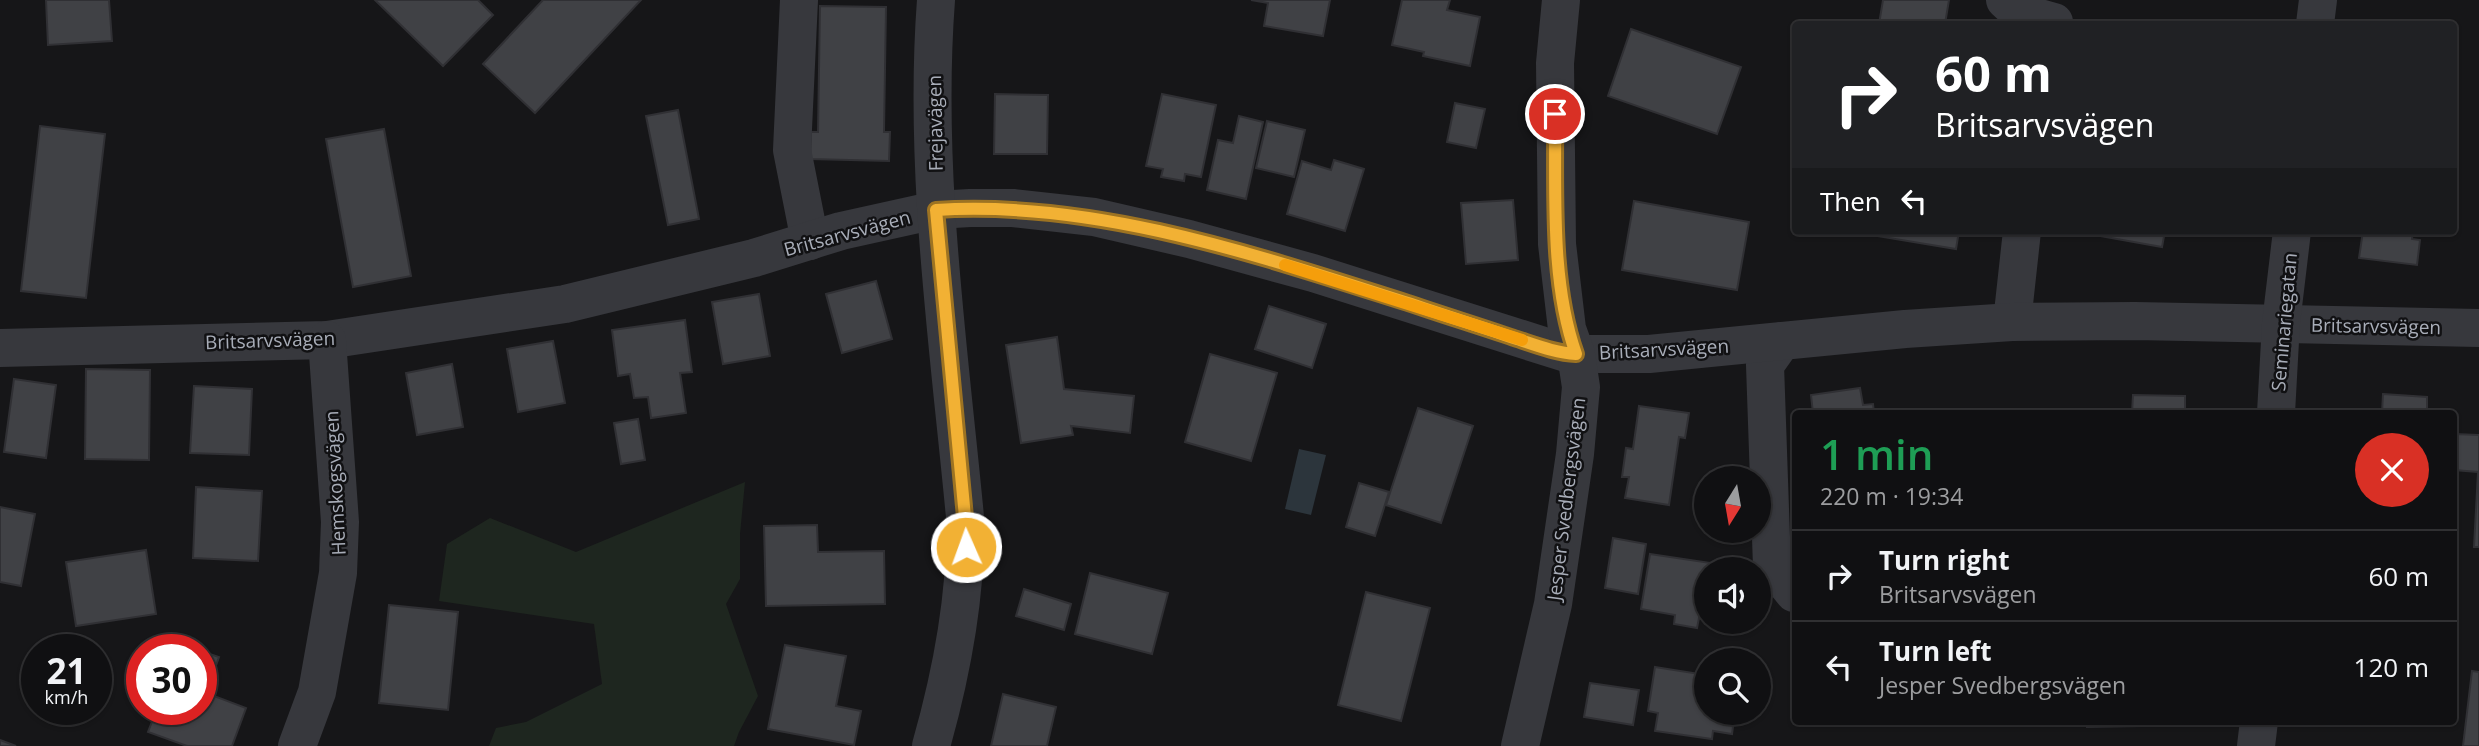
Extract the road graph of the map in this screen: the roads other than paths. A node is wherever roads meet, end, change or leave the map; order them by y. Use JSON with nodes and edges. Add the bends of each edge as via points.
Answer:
{"nodes":[{"id":1,"x":799,"y":0,"type":"edge"},
{"id":2,"x":936,"y":0,"type":"edge"},
{"id":3,"x":1561,"y":0,"type":"edge"},
{"id":4,"x":2006,"y":0,"type":"edge"},
{"id":5,"x":2318,"y":0,"type":"edge"},
{"id":6,"x":2050,"y":21,"type":"edge"},
{"id":7,"x":2315,"y":21,"type":"edge"},
{"id":8,"x":936,"y":210,"type":"junction"},
{"id":9,"x":2022,"y":235,"type":"edge"},
{"id":10,"x":2292,"y":235,"type":"edge"},
{"id":11,"x":810,"y":241,"type":"junction"},
{"id":12,"x":2012,"y":322,"type":"junction"},
{"id":13,"x":2281,"y":323,"type":"junction"},
{"id":14,"x":2479,"y":328,"type":"edge"},
{"id":15,"x":327,"y":340,"type":"junction"},
{"id":16,"x":1782,"y":341,"type":"junction"},
{"id":17,"x":0,"y":348,"type":"edge"},
{"id":18,"x":1576,"y":354,"type":"junction"},
{"id":19,"x":2276,"y":410,"type":"edge"},
{"id":20,"x":1792,"y":591,"type":"edge"},
{"id":21,"x":2259,"y":725,"type":"edge"},
{"id":22,"x":297,"y":746,"type":"edge"},
{"id":23,"x":931,"y":746,"type":"edge"},
{"id":24,"x":1520,"y":746,"type":"edge"},
{"id":25,"x":2256,"y":746,"type":"edge"}],
"edges":[{"from":1,"to":11,"type":"street","via":[[792,150]]},
{"from":2,"to":8,"type":"street","name":"Frejavägen"},
{"from":3,"to":18,"type":"street","name":"Jesper Svedbergsvägen","via":[[1555,63],[1557,244],[1567,329]]},
{"from":4,"to":6,"type":"street","via":[[2018,12]]},
{"from":5,"to":7,"type":"street"},
{"from":8,"to":11,"type":"street","name":"Britsarvsvägen"},
{"from":8,"to":18,"type":"street","name":"Britsarvsvägen","via":[[1013,208],[1094,217],[1313,273]]},
{"from":8,"to":23,"type":"street","name":"Frejavägen","via":[[966,547],[958,631]]},
{"from":9,"to":12,"type":"street"},
{"from":10,"to":13,"type":"street","name":"Seminariegatan"},
{"from":11,"to":15,"type":"street","name":"Britsarvsvägen","via":[[565,304]]},
{"from":12,"to":13,"type":"street","name":"Britsarvsvägen"},
{"from":12,"to":16,"type":"street","name":"Britsarvsvägen"},
{"from":13,"to":14,"type":"street","name":"Britsarvsvägen"},
{"from":13,"to":19,"type":"street","name":"Seminariegatan"},
{"from":15,"to":17,"type":"street","name":"Britsarvsvägen"},
{"from":15,"to":22,"type":"street","name":"Hemskogsvägen","via":[[340,522],[338,573],[317,692]]},
{"from":16,"to":18,"type":"street","name":"Britsarvsvägen","via":[[1649,354]]},
{"from":16,"to":20,"type":"street","via":[[1765,365],[1772,566]]},
{"from":18,"to":24,"type":"street","name":"Jesper Svedbergsvägen","via":[[1581,387],[1573,468],[1553,604]]},
{"from":21,"to":25,"type":"street"}]}
